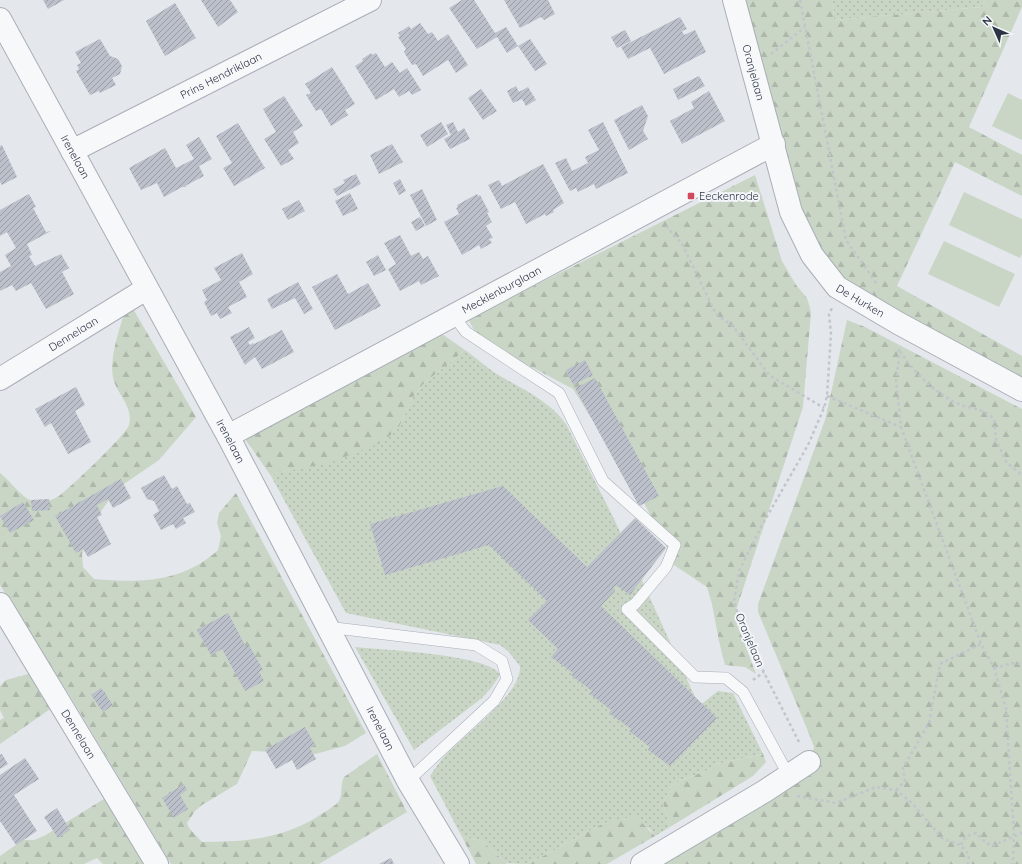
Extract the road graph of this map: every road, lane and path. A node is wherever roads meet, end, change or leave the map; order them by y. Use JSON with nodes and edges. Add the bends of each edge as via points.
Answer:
{"nodes":[{"id":1,"x":370,"y":0,"type":"edge"},
{"id":2,"x":734,"y":0,"type":"edge"},
{"id":3,"x":800,"y":0,"type":"edge"},
{"id":4,"x":0,"y":19,"type":"edge"},
{"id":5,"x":805,"y":27,"type":"junction"},
{"id":6,"x":752,"y":69,"type":"junction"},
{"id":7,"x":774,"y":144,"type":"junction"},
{"id":8,"x":72,"y":151,"type":"junction"},
{"id":9,"x":652,"y":211,"type":"junction"},
{"id":10,"x":880,"y":288,"type":"dead end"},
{"id":11,"x":146,"y":289,"type":"junction"},
{"id":12,"x":842,"y":290,"type":"junction"},
{"id":13,"x":453,"y":315,"type":"junction"},
{"id":14,"x":898,"y":323,"type":"junction"},
{"id":15,"x":899,"y":348,"type":"junction"},
{"id":16,"x":0,"y":379,"type":"edge"},
{"id":17,"x":1022,"y":390,"type":"edge"},
{"id":18,"x":827,"y":396,"type":"junction"},
{"id":19,"x":824,"y":408,"type":"junction"},
{"id":20,"x":901,"y":427,"type":"junction"},
{"id":21,"x":228,"y":436,"type":"junction"},
{"id":22,"x":1022,"y":475,"type":"edge"},
{"id":23,"x":0,"y":604,"type":"edge"},
{"id":24,"x":326,"y":627,"type":"junction"},
{"id":25,"x":981,"y":644,"type":"junction"},
{"id":26,"x":1022,"y":664,"type":"edge"},
{"id":27,"x":994,"y":668,"type":"junction"},
{"id":28,"x":764,"y":672,"type":"junction"},
{"id":29,"x":756,"y":678,"type":"dead end"},
{"id":30,"x":809,"y":762,"type":"joint"},
{"id":31,"x":788,"y":776,"type":"junction"},
{"id":32,"x":408,"y":781,"type":"junction"},
{"id":33,"x":896,"y":790,"type":"junction"},
{"id":34,"x":765,"y":791,"type":"junction"},
{"id":35,"x":1022,"y":833,"type":"edge"},
{"id":36,"x":1014,"y":835,"type":"junction"},
{"id":37,"x":961,"y":845,"type":"junction"},
{"id":38,"x":157,"y":864,"type":"edge"},
{"id":39,"x":458,"y":864,"type":"edge"},
{"id":40,"x":642,"y":864,"type":"edge"},
{"id":41,"x":968,"y":864,"type":"edge"},
{"id":42,"x":1013,"y":864,"type":"edge"}],
"edges":[{"from":1,"to":8,"type":"street","name":"Prins Hendriklaan"},
{"from":2,"to":6,"type":"street","name":"Oranjelaan"},
{"from":3,"to":5,"type":"path"},
{"from":4,"to":8,"type":"street","name":"Irenelaan"},
{"from":5,"to":6,"type":"path"},
{"from":5,"to":10,"type":"path","via":[[846,240]]},
{"from":6,"to":7,"type":"street","name":"Oranjelaan"},
{"from":7,"to":9,"type":"street","name":"Mecklenburglaan"},
{"from":7,"to":12,"type":"street","name":"De Hurken","via":[[791,212],[812,255]]},
{"from":8,"to":11,"type":"street","name":"Irenelaan"},
{"from":9,"to":13,"type":"street","name":"Mecklenburglaan"},
{"from":9,"to":19,"type":"path","via":[[682,244],[716,314],[733,326],[769,375]]},
{"from":11,"to":16,"type":"street","name":"Dennelaan"},
{"from":11,"to":21,"type":"street","name":"Irenelaan"},
{"from":12,"to":14,"type":"street","name":"De Hurken"},
{"from":12,"to":18,"type":"path","name":"Oranjelaan","via":[[828,314],[831,333]]},
{"from":13,"to":21,"type":"street","name":"Mecklenburglaan"},
{"from":13,"to":31,"type":"lane","via":[[466,332],[559,393],[604,481],[675,544],[666,567],[635,604],[627,609],[695,677],[726,678],[743,692]]},
{"from":14,"to":15,"type":"path"},
{"from":14,"to":17,"type":"street","name":"De Hurken"},
{"from":15,"to":20,"type":"path","via":[[896,380]]},
{"from":15,"to":22,"type":"path","via":[[908,363],[939,392],[955,403],[986,411],[994,419],[996,440],[1007,463]]},
{"from":18,"to":19,"type":"path","name":"Oranjelaan"},
{"from":18,"to":20,"type":"path"},
{"from":19,"to":28,"type":"path","name":"Oranjelaan","via":[[808,445],[739,571],[734,602],[745,635]]},
{"from":20,"to":25,"type":"path"},
{"from":21,"to":24,"type":"street","name":"Irenelaan"},
{"from":23,"to":38,"type":"street","name":"Dennelaan"},
{"from":24,"to":32,"type":"street","name":"Irenelaan"},
{"from":24,"to":32,"type":"lane","via":[[476,645],[502,661],[507,679],[494,701]]},
{"from":25,"to":27,"type":"path"},
{"from":25,"to":33,"type":"path","via":[[940,664],[929,723],[903,768],[905,781]]},
{"from":26,"to":27,"type":"path","via":[[1013,663]]},
{"from":27,"to":36,"type":"path","via":[[1006,708]]},
{"from":28,"to":29,"type":"path"},
{"from":28,"to":30,"type":"path","name":"Oranjelaan"},
{"from":30,"to":31,"type":"street"},
{"from":31,"to":34,"type":"street"},
{"from":32,"to":39,"type":"street","name":"Irenelaan"},
{"from":33,"to":34,"type":"path","via":[[876,786],[836,803]]},
{"from":33,"to":37,"type":"path","via":[[912,803],[943,839]]},
{"from":34,"to":40,"type":"street"},
{"from":35,"to":36,"type":"path"},
{"from":36,"to":37,"type":"path","via":[[992,846],[976,833],[966,836]]},
{"from":36,"to":42,"type":"path"},
{"from":37,"to":41,"type":"path","via":[[969,855]]}]}
